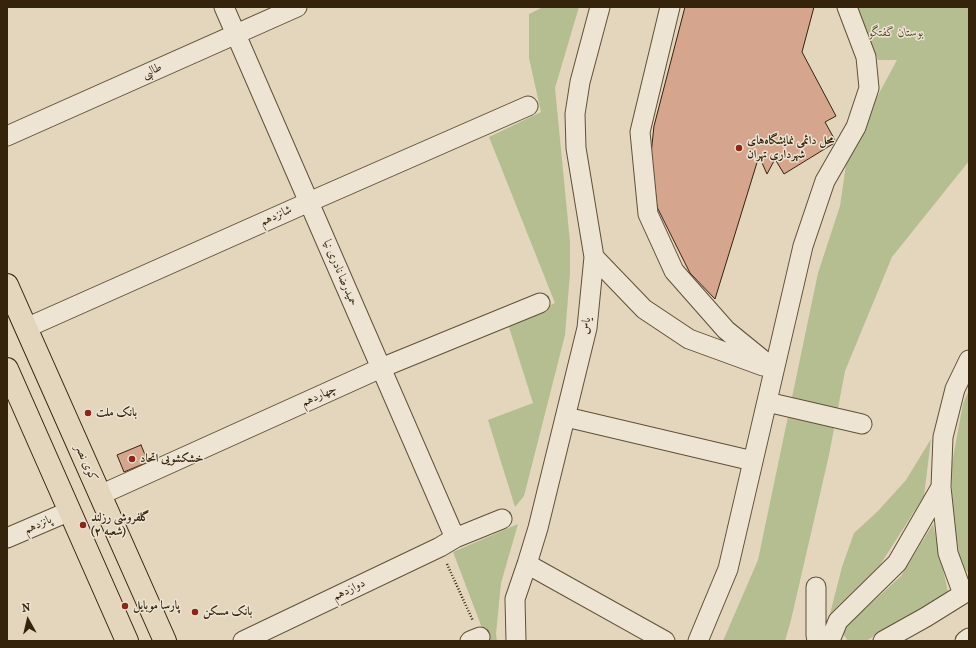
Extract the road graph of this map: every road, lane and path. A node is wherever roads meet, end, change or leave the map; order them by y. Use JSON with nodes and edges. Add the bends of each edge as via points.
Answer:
{"nodes":[{"id":1,"x":224,"y":7,"type":"edge"},
{"id":2,"x":297,"y":7,"type":"edge"},
{"id":3,"x":600,"y":7,"type":"edge"},
{"id":4,"x":670,"y":7,"type":"edge"},
{"id":5,"x":847,"y":7,"type":"edge"},
{"id":6,"x":236,"y":34,"type":"junction"},
{"id":7,"x":528,"y":106,"type":"dead end"},
{"id":8,"x":7,"y":136,"type":"edge"},
{"id":9,"x":309,"y":202,"type":"junction"},
{"id":10,"x":594,"y":257,"type":"junction"},
{"id":11,"x":7,"y":285,"type":"edge"},
{"id":12,"x":540,"y":303,"type":"dead end"},
{"id":13,"x":26,"y":328,"type":"junction"},
{"id":14,"x":969,"y":360,"type":"edge"},
{"id":15,"x":7,"y":368,"type":"edge"},
{"id":16,"x":381,"y":368,"type":"junction"},
{"id":17,"x":774,"y":370,"type":"junction"},
{"id":18,"x":767,"y":402,"type":"junction"},
{"id":19,"x":566,"y":417,"type":"junction"},
{"id":20,"x":862,"y":424,"type":"dead end"},
{"id":21,"x":753,"y":461,"type":"junction"},
{"id":22,"x":941,"y":487,"type":"junction"},
{"id":23,"x":100,"y":495,"type":"junction"},
{"id":24,"x":70,"y":511,"type":"junction"},
{"id":25,"x":502,"y":519,"type":"dead end"},
{"id":26,"x":7,"y":538,"type":"edge"},
{"id":27,"x":448,"y":543,"type":"junction"},
{"id":28,"x":527,"y":564,"type":"junction"},
{"id":29,"x":816,"y":587,"type":"dead end"},
{"id":30,"x":966,"y":592,"type":"edge"},
{"id":31,"x":969,"y":638,"type":"edge"},
{"id":32,"x":475,"y":639,"type":"edge"},
{"id":33,"x":822,"y":639,"type":"edge"},
{"id":34,"x":127,"y":641,"type":"edge"},
{"id":35,"x":165,"y":641,"type":"edge"},
{"id":36,"x":243,"y":641,"type":"edge"},
{"id":37,"x":516,"y":641,"type":"edge"},
{"id":38,"x":665,"y":641,"type":"edge"},
{"id":39,"x":698,"y":641,"type":"edge"},
{"id":40,"x":883,"y":641,"type":"edge"},
{"id":41,"x":964,"y":641,"type":"edge"}],
"edges":[{"from":1,"to":6,"type":"street","name":"حمیدرضا نادری نیا"},
{"from":2,"to":6,"type":"street","name":"طالبی"},
{"from":3,"to":10,"type":"street","name":"یاس","via":[[580,82],[575,114],[576,148]]},
{"from":4,"to":17,"type":"street","via":[[640,132],[648,214],[674,271],[726,330]]},
{"from":5,"to":17,"type":"street","via":[[866,57],[869,88],[856,127],[825,181],[803,246]]},
{"from":6,"to":8,"type":"street","name":"طالبی"},
{"from":6,"to":9,"type":"street","name":"حمیدرضا نادری نیا"},
{"from":7,"to":9,"type":"street","name":"شانزدهم"},
{"from":9,"to":13,"type":"street","name":"شانزدهم"},
{"from":9,"to":16,"type":"street","name":"حمیدرضا نادری نیا"},
{"from":10,"to":17,"type":"street","via":[[644,309],[689,339]]},
{"from":10,"to":19,"type":"street","name":"یاس","via":[[587,328]]},
{"from":11,"to":13,"type":"main road","name":"کوی نصر"},
{"from":12,"to":16,"type":"street","name":"چهاردهم"},
{"from":13,"to":23,"type":"main road","name":"کوی نصر"},
{"from":14,"to":22,"type":"street","via":[[955,389],[944,438]]},
{"from":15,"to":24,"type":"main road"},
{"from":16,"to":23,"type":"street","name":"چهاردهم"},
{"from":16,"to":27,"type":"street","name":"حمیدرضا نادری نیا"},
{"from":17,"to":18,"type":"street"},
{"from":18,"to":20,"type":"street"},
{"from":18,"to":21,"type":"street"},
{"from":19,"to":21,"type":"street"},
{"from":19,"to":28,"type":"street","name":"یاس"},
{"from":21,"to":39,"type":"street","via":[[728,569]]},
{"from":22,"to":30,"type":"street","via":[[948,553]]},
{"from":22,"to":33,"type":"street","via":[[897,563]]},
{"from":23,"to":35,"type":"main road","name":"کوی نصر"},
{"from":24,"to":26,"type":"street","name":"پانزدهم"},
{"from":24,"to":34,"type":"main road"},
{"from":25,"to":27,"type":"street","name":"دوازدهم"},
{"from":27,"to":32,"type":"path"},
{"from":27,"to":36,"type":"street","name":"دوازدهم"},
{"from":28,"to":37,"type":"street","name":"یاس","via":[[515,599]]},
{"from":28,"to":38,"type":"street"},
{"from":29,"to":33,"type":"street"},
{"from":30,"to":40,"type":"street"},
{"from":31,"to":41,"type":"street"}]}
